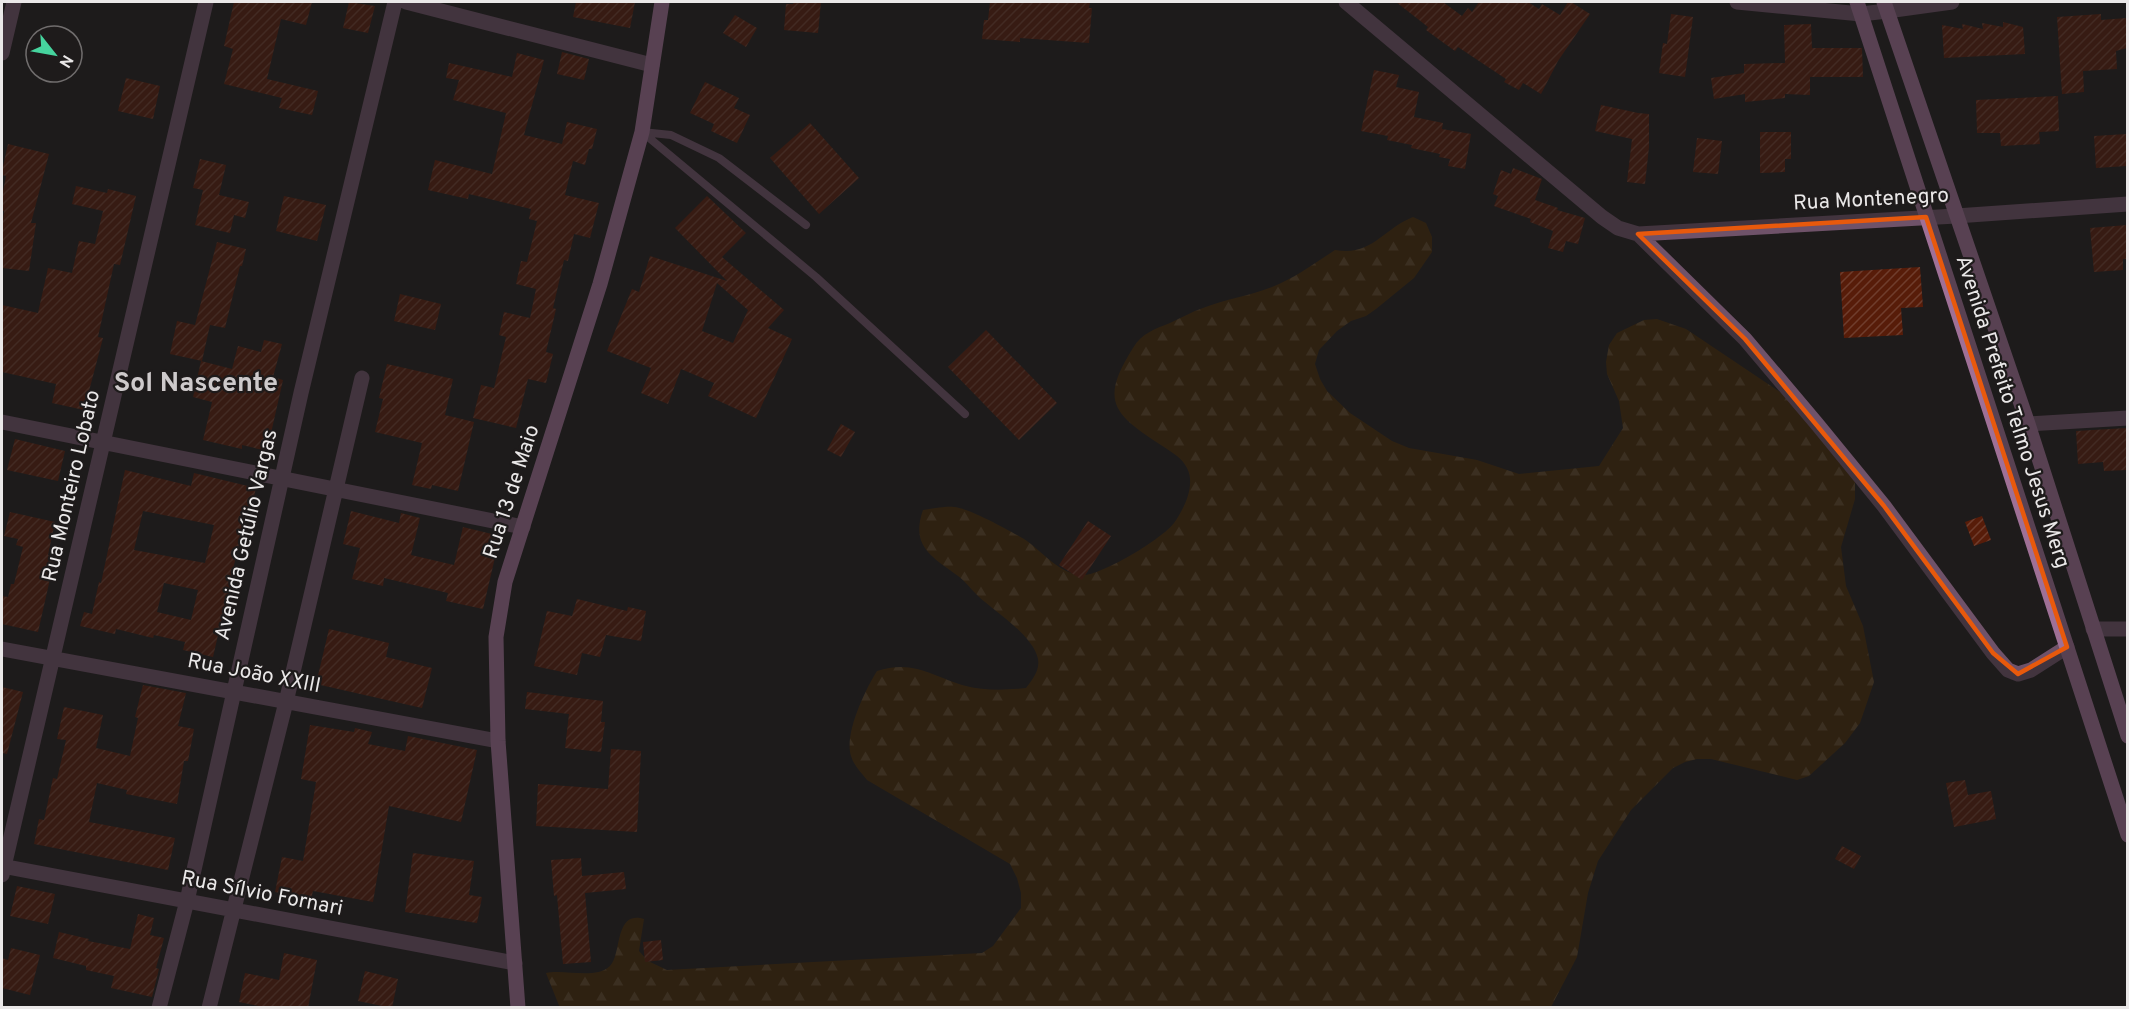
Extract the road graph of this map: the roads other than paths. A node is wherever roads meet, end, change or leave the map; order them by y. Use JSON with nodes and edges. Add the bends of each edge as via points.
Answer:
{"nodes":[{"id":1,"x":14,"y":2,"type":"edge"},
{"id":2,"x":206,"y":2,"type":"edge"},
{"id":3,"x":395,"y":2,"type":"edge"},
{"id":4,"x":406,"y":2,"type":"edge"},
{"id":5,"x":662,"y":2,"type":"edge"},
{"id":6,"x":1346,"y":2,"type":"edge"},
{"id":7,"x":1737,"y":2,"type":"edge"},
{"id":8,"x":1952,"y":2,"type":"edge"},
{"id":9,"x":1885,"y":6,"type":"edge"},
{"id":10,"x":1859,"y":8,"type":"edge"},
{"id":11,"x":2,"y":53,"type":"edge"},
{"id":12,"x":652,"y":65,"type":"junction"},
{"id":13,"x":642,"y":132,"type":"junction"},
{"id":14,"x":2127,"y":204,"type":"edge"},
{"id":15,"x":1956,"y":216,"type":"junction"},
{"id":16,"x":1926,"y":217,"type":"junction"},
{"id":17,"x":806,"y":225,"type":"dead end"},
{"id":18,"x":1638,"y":234,"type":"junction"},
{"id":19,"x":362,"y":378,"type":"dead end"},
{"id":20,"x":965,"y":414,"type":"dead end"},
{"id":21,"x":2127,"y":418,"type":"edge"},
{"id":22,"x":2,"y":422,"type":"edge"},
{"id":23,"x":2028,"y":424,"type":"junction"},
{"id":24,"x":104,"y":442,"type":"junction"},
{"id":25,"x":282,"y":478,"type":"junction"},
{"id":26,"x":335,"y":489,"type":"junction"},
{"id":27,"x":523,"y":527,"type":"junction"},
{"id":28,"x":2093,"y":629,"type":"junction"},
{"id":29,"x":2127,"y":629,"type":"edge"},
{"id":30,"x":2067,"y":647,"type":"junction"},
{"id":31,"x":2,"y":649,"type":"edge"},
{"id":32,"x":53,"y":658,"type":"junction"},
{"id":33,"x":233,"y":692,"type":"junction"},
{"id":34,"x":286,"y":702,"type":"junction"},
{"id":35,"x":2127,"y":736,"type":"edge"},
{"id":36,"x":498,"y":741,"type":"junction"},
{"id":37,"x":2127,"y":835,"type":"edge"},
{"id":38,"x":2,"y":869,"type":"edge"},
{"id":39,"x":187,"y":901,"type":"junction"},
{"id":40,"x":234,"y":910,"type":"junction"},
{"id":41,"x":515,"y":963,"type":"junction"},
{"id":42,"x":159,"y":1008,"type":"edge"},
{"id":43,"x":209,"y":1008,"type":"edge"},
{"id":44,"x":518,"y":1008,"type":"edge"}],
"edges":[{"from":1,"to":11,"type":"street"},
{"from":2,"to":24,"type":"street","name":"Rua Monteiro Lobato"},
{"from":3,"to":25,"type":"street","name":"Avenida Getúlio Vargas"},
{"from":4,"to":12,"type":"street"},
{"from":5,"to":12,"type":"main road","name":"Rua 13 de Maio"},
{"from":6,"to":18,"type":"street","name":"Rua Montenegro","via":[[1602,217],[1618,228]]},
{"from":7,"to":10,"type":"street"},
{"from":8,"to":9,"type":"street"},
{"from":9,"to":10,"type":"street"},
{"from":9,"to":15,"type":"main road","name":"Avenida Prefeito Telmo Jesus Merg"},
{"from":10,"to":16,"type":"main road","name":"Avenida Prefeito Telmo Jesus Merg"},
{"from":12,"to":13,"type":"main road","name":"Rua 13 de Maio"},
{"from":13,"to":17,"type":"lane","via":[[670,135],[718,158]]},
{"from":13,"to":20,"type":"lane","via":[[816,277]]},
{"from":13,"to":27,"type":"main road","name":"Rua 13 de Maio","via":[[600,284]]},
{"from":14,"to":15,"type":"street","name":"Rua Montenegro"},
{"from":15,"to":16,"type":"street","name":"Rua Montenegro"},
{"from":15,"to":23,"type":"main road","name":"Avenida Prefeito Telmo Jesus Merg"},
{"from":16,"to":18,"type":"street","name":"Rua Montenegro"},
{"from":16,"to":30,"type":"main road","name":"Avenida Prefeito Telmo Jesus Merg"},
{"from":18,"to":30,"type":"street","via":[[1745,339],[1774,373],[1884,506],[2008,670],[2018,674],[2031,670]]},
{"from":19,"to":26,"type":"street"},
{"from":21,"to":23,"type":"street"},
{"from":22,"to":24,"type":"street"},
{"from":23,"to":28,"type":"main road","name":"Avenida Prefeito Telmo Jesus Merg"},
{"from":24,"to":25,"type":"street"},
{"from":24,"to":32,"type":"street","name":"Rua Monteiro Lobato"},
{"from":25,"to":26,"type":"street"},
{"from":25,"to":33,"type":"street","name":"Avenida Getúlio Vargas"},
{"from":26,"to":27,"type":"street"},
{"from":26,"to":34,"type":"street"},
{"from":27,"to":36,"type":"main road","name":"Rua 13 de Maio","via":[[505,582],[496,637]]},
{"from":28,"to":29,"type":"street"},
{"from":28,"to":35,"type":"main road","name":"Avenida Prefeito Telmo Jesus Merg"},
{"from":30,"to":37,"type":"main road","name":"Avenida Prefeito Telmo Jesus Merg"},
{"from":31,"to":32,"type":"street","name":"Rua João XXIII"},
{"from":32,"to":33,"type":"street","name":"Rua João XXIII"},
{"from":32,"to":38,"type":"street","name":"Rua Monteiro Lobato"},
{"from":33,"to":34,"type":"street","name":"Rua João XXIII"},
{"from":33,"to":39,"type":"street","name":"Avenida Getúlio Vargas"},
{"from":34,"to":36,"type":"street","name":"Rua João XXIII"},
{"from":34,"to":40,"type":"street"},
{"from":36,"to":41,"type":"main road","name":"Rua 13 de Maio"},
{"from":38,"to":39,"type":"street","name":"Rua Sílvio Fornari"},
{"from":39,"to":40,"type":"street","name":"Rua Sílvio Fornari"},
{"from":39,"to":42,"type":"street","name":"Avenida Getúlio Vargas"},
{"from":40,"to":41,"type":"street","name":"Rua Sílvio Fornari"},
{"from":40,"to":43,"type":"street"},
{"from":41,"to":44,"type":"main road","name":"Rua 13 de Maio"}]}
